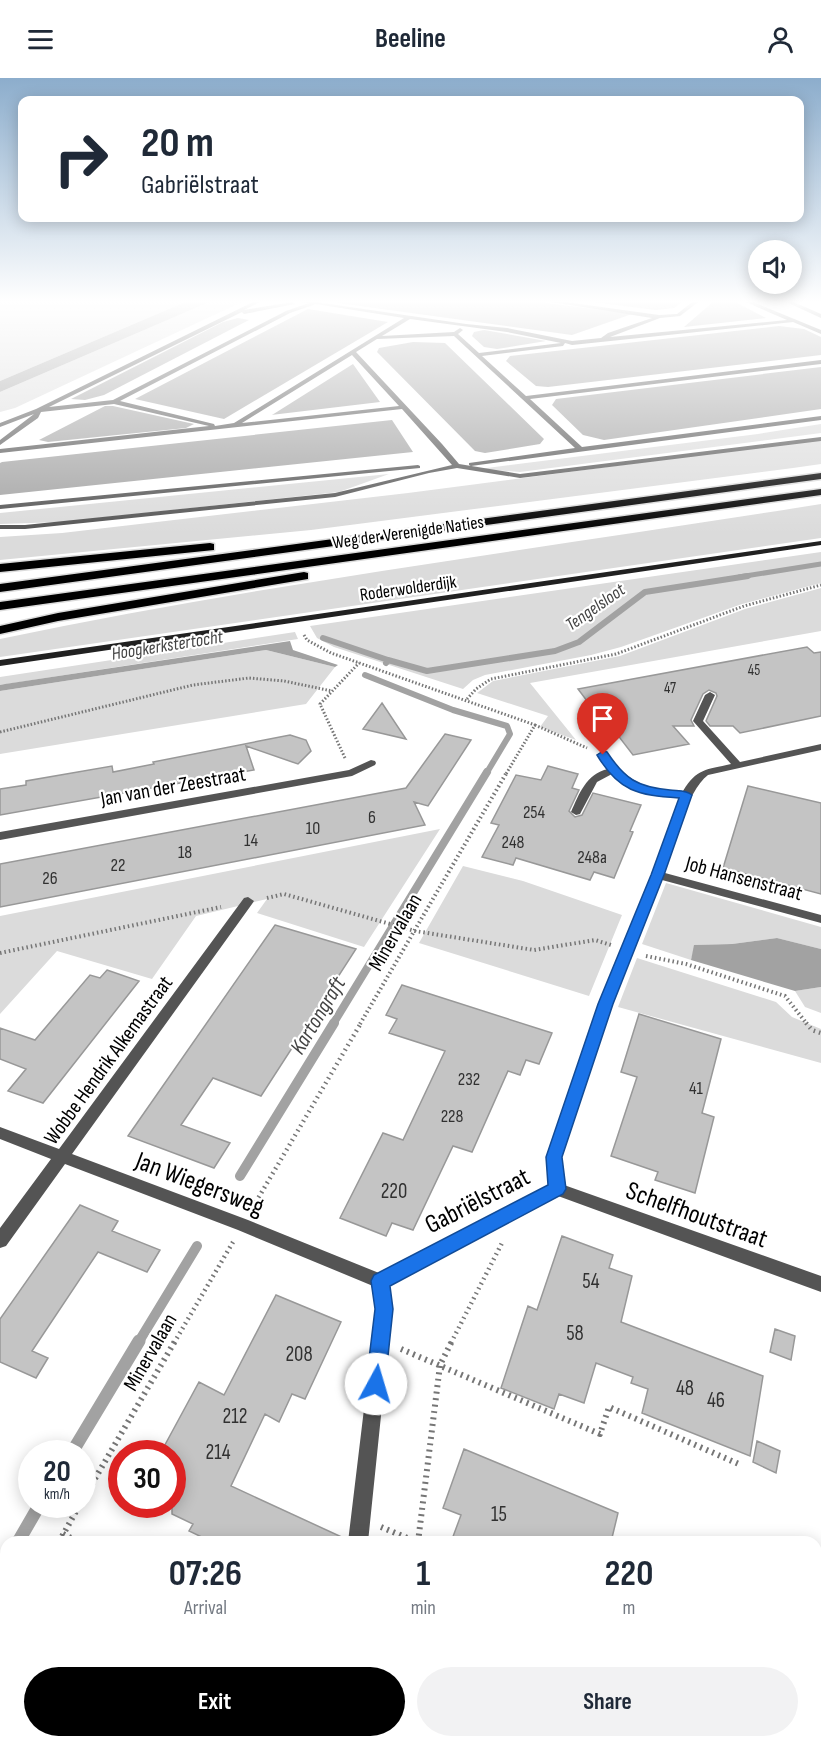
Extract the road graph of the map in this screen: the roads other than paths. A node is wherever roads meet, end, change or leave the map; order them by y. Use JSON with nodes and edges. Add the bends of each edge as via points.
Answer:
{"nodes":[{"id":1,"x":103,"y":378,"type":"edge"},
{"id":2,"x":161,"y":378,"type":"edge"},
{"id":3,"x":310,"y":378,"type":"edge"},
{"id":4,"x":376,"y":378,"type":"edge"},
{"id":5,"x":503,"y":378,"type":"edge"},
{"id":6,"x":690,"y":378,"type":"edge"},
{"id":7,"x":525,"y":398,"type":"junction"},
{"id":8,"x":114,"y":402,"type":"junction"},
{"id":9,"x":403,"y":407,"type":"junction"},
{"id":10,"x":38,"y":410,"type":"junction"},
{"id":11,"x":821,"y":418,"type":"edge"},
{"id":12,"x":0,"y":425,"type":"edge"},
{"id":13,"x":233,"y":426,"type":"junction"},
{"id":14,"x":222,"y":427,"type":"junction"},
{"id":15,"x":821,"y":439,"type":"edge"},
{"id":16,"x":0,"y":443,"type":"edge"},
{"id":17,"x":581,"y":450,"type":"junction"},
{"id":18,"x":0,"y":451,"type":"edge"},
{"id":19,"x":457,"y":466,"type":"junction"},
{"id":20,"x":821,"y":476,"type":"edge"},
{"id":21,"x":821,"y":492,"type":"edge"},
{"id":22,"x":629,"y":502,"type":"junction"},
{"id":23,"x":0,"y":507,"type":"edge"},
{"id":24,"x":577,"y":526,"type":"junction"},
{"id":25,"x":0,"y":527,"type":"edge"},
{"id":26,"x":821,"y":543,"type":"edge"},
{"id":27,"x":0,"y":568,"type":"edge"},
{"id":28,"x":0,"y":588,"type":"edge"},
{"id":29,"x":0,"y":606,"type":"edge"},
{"id":30,"x":0,"y":630,"type":"edge"},
{"id":31,"x":0,"y":663,"type":"edge"},
{"id":32,"x":710,"y":695,"type":"dead end"},
{"id":33,"x":821,"y":747,"type":"edge"},
{"id":34,"x":603,"y":755,"type":"road end"},
{"id":35,"x":371,"y":763,"type":"dead end"},
{"id":36,"x":736,"y":764,"type":"junction"},
{"id":37,"x":613,"y":771,"type":"junction"},
{"id":38,"x":686,"y":795,"type":"junction"},
{"id":39,"x":576,"y":812,"type":"dead end"},
{"id":40,"x":0,"y":836,"type":"edge"},
{"id":41,"x":658,"y":875,"type":"junction"},
{"id":42,"x":248,"y":901,"type":"road end"},
{"id":43,"x":821,"y":919,"type":"edge"},
{"id":44,"x":0,"y":1133,"type":"edge"},
{"id":45,"x":64,"y":1156,"type":"junction"},
{"id":46,"x":557,"y":1189,"type":"junction"},
{"id":47,"x":0,"y":1241,"type":"edge"},
{"id":48,"x":380,"y":1281,"type":"junction"},
{"id":49,"x":821,"y":1284,"type":"edge"},
{"id":50,"x":359,"y":1536,"type":"edge"}],
"edges":[{"from":1,"to":10,"type":"street"},
{"from":2,"to":8,"type":"street"},
{"from":3,"to":13,"type":"street"},
{"from":4,"to":9,"type":"street"},
{"from":5,"to":7,"type":"street"},
{"from":6,"to":7,"type":"street"},
{"from":7,"to":17,"type":"street"},
{"from":8,"to":10,"type":"street"},
{"from":8,"to":14,"type":"street"},
{"from":9,"to":13,"type":"street"},
{"from":9,"to":19,"type":"street"},
{"from":10,"to":12,"type":"street"},
{"from":10,"to":16,"type":"street","via":[[36,417]]},
{"from":11,"to":17,"type":"street"},
{"from":13,"to":14,"type":"street"},
{"from":14,"to":18,"type":"street"},
{"from":15,"to":19,"type":"street","via":[[520,476]]},
{"from":17,"to":19,"type":"street"},
{"from":19,"to":23,"type":"street"},
{"from":19,"to":25,"type":"street","via":[[335,495]]},
{"from":20,"to":22,"type":"highway","name":"Weg der Verenigde Naties"},
{"from":21,"to":24,"type":"highway","name":"Weg der Verenigde Naties"},
{"from":22,"to":27,"type":"highway"},
{"from":22,"to":28,"type":"highway","name":"Weg der Verenigde Naties"},
{"from":24,"to":29,"type":"highway","name":"Weg der Verenigde Naties"},
{"from":24,"to":30,"type":"highway"},
{"from":26,"to":31,"type":"street","name":"Roderwolderdijk"},
{"from":32,"to":36,"type":"street","via":[[698,721]]},
{"from":33,"to":36,"type":"street"},
{"from":34,"to":37,"type":"street"},
{"from":35,"to":40,"type":"street","name":"Jan van der Zeestraat","via":[[352,773]]},
{"from":36,"to":38,"type":"street","via":[[705,772]]},
{"from":37,"to":38,"type":"street","via":[[628,785]]},
{"from":37,"to":39,"type":"street","via":[[593,778]]},
{"from":38,"to":41,"type":"street","name":"Gabriëlstraat"},
{"from":41,"to":43,"type":"street","name":"Job Hansenstraat"},
{"from":41,"to":46,"type":"street","name":"Gabriëlstraat","via":[[605,1004],[554,1157]]},
{"from":42,"to":45,"type":"street","name":"Wobbe Hendrik Alkemastraat"},
{"from":44,"to":45,"type":"street","name":"Jan Wiegersweg"},
{"from":45,"to":47,"type":"street","name":"Wobbe Hendrik Alkemastraat"},
{"from":45,"to":48,"type":"street","name":"Jan Wiegersweg"},
{"from":46,"to":48,"type":"street","name":"Gabriëlstraat"},
{"from":46,"to":49,"type":"street","name":"Schelfhoutstraat"},
{"from":48,"to":50,"type":"street","via":[[384,1309]]}]}
